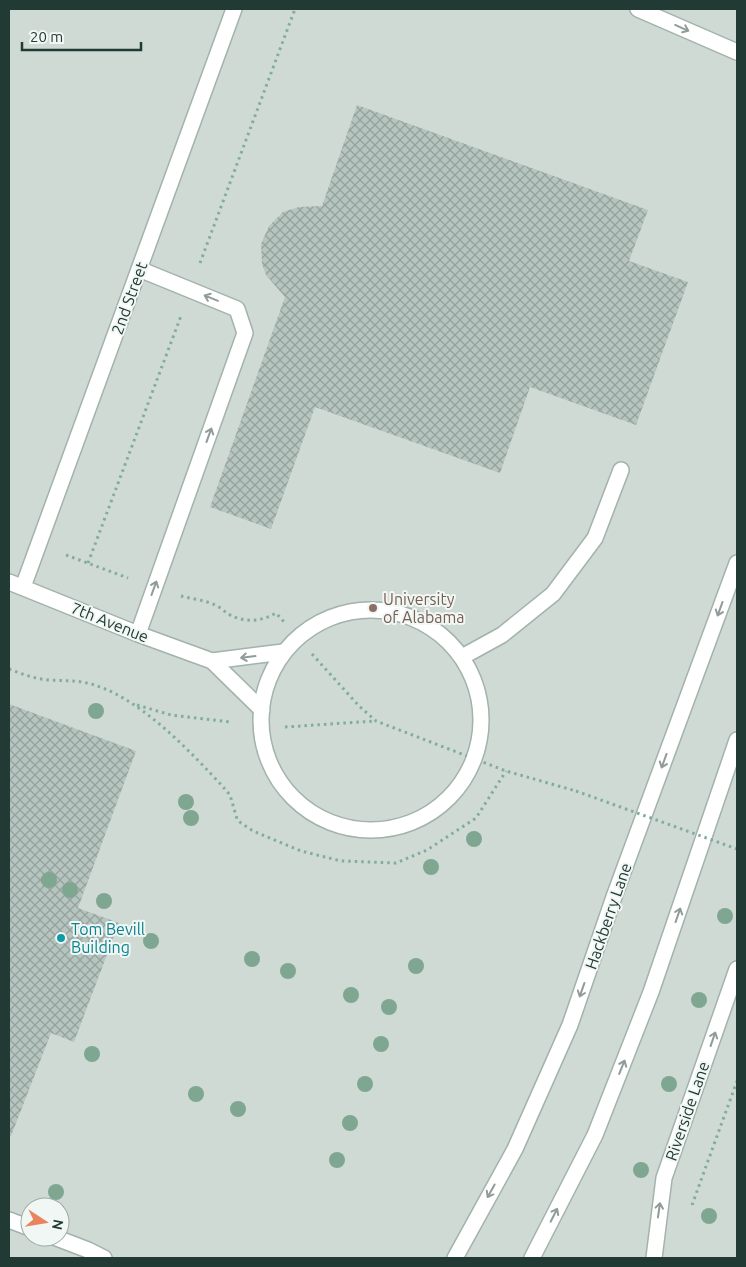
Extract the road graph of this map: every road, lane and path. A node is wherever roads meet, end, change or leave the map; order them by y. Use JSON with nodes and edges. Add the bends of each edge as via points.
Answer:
{"nodes":[{"id":1,"x":234,"y":9,"type":"edge"},
{"id":2,"x":638,"y":9,"type":"edge"},
{"id":3,"x":737,"y":52,"type":"edge"},
{"id":4,"x":139,"y":269,"type":"junction"},
{"id":5,"x":621,"y":470,"type":"dead end"},
{"id":6,"x":737,"y":563,"type":"edge"},
{"id":7,"x":9,"y":582,"type":"edge"},
{"id":8,"x":23,"y":587,"type":"junction"},
{"id":9,"x":138,"y":634,"type":"junction"},
{"id":10,"x":298,"y":638,"type":"junction"},
{"id":11,"x":283,"y":652,"type":"junction"},
{"id":12,"x":462,"y":656,"type":"junction"},
{"id":13,"x":212,"y":661,"type":"junction"},
{"id":14,"x":9,"y":669,"type":"edge"},
{"id":15,"x":262,"y":710,"type":"junction"},
{"id":16,"x":737,"y":740,"type":"edge"},
{"id":17,"x":475,"y":758,"type":"junction"},
{"id":18,"x":506,"y":771,"type":"junction"},
{"id":19,"x":737,"y":849,"type":"edge"},
{"id":20,"x":737,"y":969,"type":"edge"},
{"id":21,"x":737,"y":1081,"type":"edge"},
{"id":22,"x":690,"y":1210,"type":"dead end"},
{"id":23,"x":70,"y":1243,"type":"edge"},
{"id":24,"x":104,"y":1258,"type":"edge"},
{"id":25,"x":455,"y":1258,"type":"edge"},
{"id":26,"x":532,"y":1258,"type":"edge"},
{"id":27,"x":654,"y":1258,"type":"edge"}],
"edges":[{"from":1,"to":4,"type":"street","name":"2nd Street"},
{"from":2,"to":3,"type":"street","one_way":true},
{"from":4,"to":8,"type":"street","name":"2nd Street"},
{"from":9,"to":4,"type":"street","one_way":true,"via":[[245,333],[237,309]]},
{"from":5,"to":12,"type":"street","via":[[595,538],[553,594],[502,635]]},
{"from":6,"to":25,"type":"street","name":"Hackberry Lane","one_way":true,"via":[[614,894],[570,1025],[515,1149]]},
{"from":7,"to":8,"type":"street","name":"7th Avenue"},
{"from":8,"to":9,"type":"street","name":"7th Avenue"},
{"from":9,"to":13,"type":"street","name":"7th Avenue"},
{"from":10,"to":11,"type":"street"},
{"from":10,"to":12,"type":"street","via":[[306,630],[337,614],[372,609],[406,614],[438,631]]},
{"from":10,"to":17,"type":"path","via":[[358,706],[376,721]]},
{"from":11,"to":13,"type":"street","name":"7th Avenue","one_way":true},
{"from":11,"to":15,"type":"street","via":[[264,687]]},
{"from":12,"to":17,"type":"street","via":[[477,688],[482,723]]},
{"from":13,"to":15,"type":"street","name":"7th Avenue"},
{"from":14,"to":18,"type":"path","via":[[35,679],[86,682],[132,703],[226,788],[241,823],[302,851],[341,861],[396,863],[427,850],[476,818]]},
{"from":15,"to":17,"type":"street","via":[[260,725],[267,762],[287,794],[317,818],[354,830],[391,829],[427,816],[456,791]]},
{"from":26,"to":16,"type":"street","one_way":true,"via":[[598,1126],[651,992]]},
{"from":17,"to":18,"type":"path"},
{"from":18,"to":19,"type":"path","bridge":true,"via":[[576,791]]},
{"from":27,"to":20,"type":"street","name":"Riverside Lane","one_way":true,"via":[[664,1178]]},
{"from":21,"to":22,"type":"path"},
{"from":23,"to":24,"type":"street"}]}
